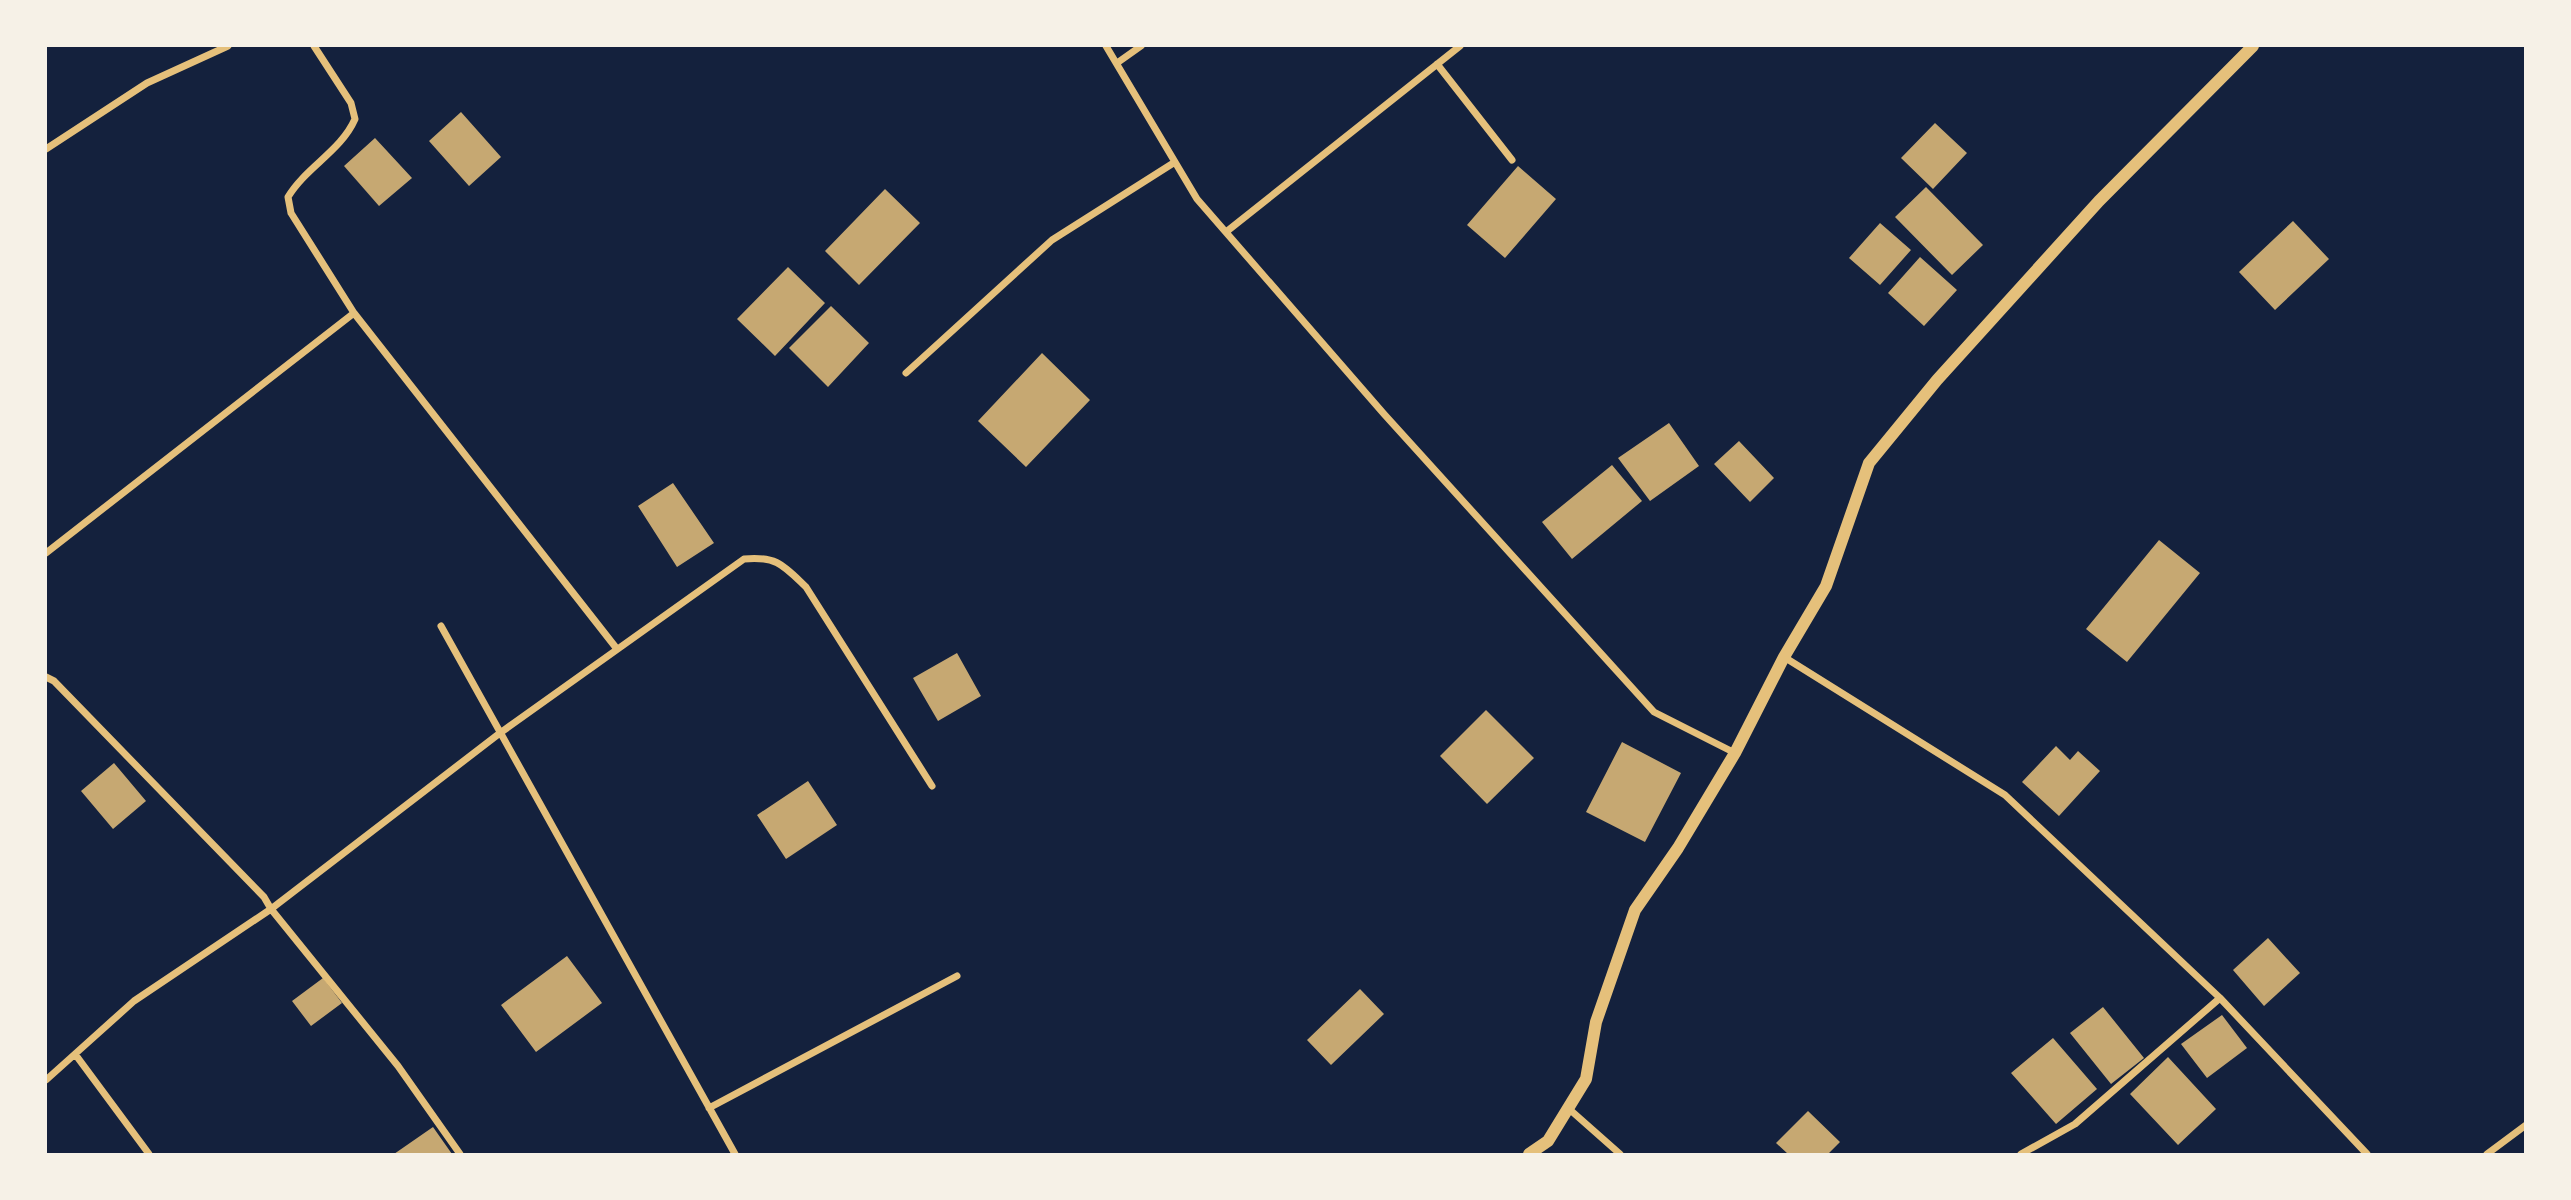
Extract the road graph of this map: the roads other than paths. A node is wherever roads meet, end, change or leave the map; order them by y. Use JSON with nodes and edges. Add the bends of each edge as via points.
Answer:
{"nodes":[{"id":1,"x":228,"y":46,"type":"edge"},
{"id":2,"x":314,"y":46,"type":"edge"},
{"id":3,"x":1106,"y":46,"type":"edge"},
{"id":4,"x":1141,"y":46,"type":"edge"},
{"id":5,"x":1460,"y":46,"type":"edge"},
{"id":6,"x":2253,"y":46,"type":"edge"},
{"id":7,"x":1117,"y":63,"type":"junction"},
{"id":8,"x":1437,"y":64,"type":"junction"},
{"id":9,"x":46,"y":149,"type":"edge"},
{"id":10,"x":1512,"y":160,"type":"dead end"},
{"id":11,"x":1175,"y":162,"type":"junction"},
{"id":12,"x":1226,"y":232,"type":"junction"},
{"id":13,"x":354,"y":313,"type":"junction"},
{"id":14,"x":906,"y":373,"type":"dead end"},
{"id":15,"x":46,"y":553,"type":"edge"},
{"id":16,"x":441,"y":626,"type":"dead end"},
{"id":17,"x":617,"y":649,"type":"junction"},
{"id":18,"x":1784,"y":657,"type":"junction"},
{"id":19,"x":46,"y":677,"type":"edge"},
{"id":20,"x":500,"y":733,"type":"junction"},
{"id":21,"x":1735,"y":753,"type":"junction"},
{"id":22,"x":932,"y":786,"type":"dead end"},
{"id":23,"x":271,"y":909,"type":"junction"},
{"id":24,"x":957,"y":976,"type":"dead end"},
{"id":25,"x":2220,"y":998,"type":"junction"},
{"id":26,"x":75,"y":1054,"type":"junction"},
{"id":27,"x":46,"y":1080,"type":"edge"},
{"id":28,"x":709,"y":1108,"type":"junction"},
{"id":29,"x":1568,"y":1108,"type":"junction"},
{"id":30,"x":2525,"y":1125,"type":"edge"},
{"id":31,"x":149,"y":1154,"type":"edge"},
{"id":32,"x":460,"y":1154,"type":"edge"},
{"id":33,"x":735,"y":1154,"type":"edge"},
{"id":34,"x":1529,"y":1154,"type":"edge"},
{"id":35,"x":1620,"y":1154,"type":"edge"},
{"id":36,"x":2021,"y":1154,"type":"edge"},
{"id":37,"x":2367,"y":1154,"type":"edge"},
{"id":38,"x":2487,"y":1154,"type":"edge"}],
"edges":[{"from":1,"to":9,"type":"street","via":[[148,83]]},
{"from":2,"to":13,"type":"street","via":[[351,103],[355,119],[349,134],[288,197],[291,213]]},
{"from":3,"to":7,"type":"street"},
{"from":4,"to":7,"type":"street"},
{"from":5,"to":8,"type":"street"},
{"from":6,"to":18,"type":"street","via":[[2099,201],[1937,380],[1869,463],[1826,586]]},
{"from":7,"to":11,"type":"street"},
{"from":8,"to":10,"type":"street"},
{"from":8,"to":12,"type":"street"},
{"from":11,"to":12,"type":"street","via":[[1197,199]]},
{"from":11,"to":14,"type":"street","via":[[1052,240]]},
{"from":12,"to":21,"type":"street","via":[[1654,712]]},
{"from":13,"to":15,"type":"street"},
{"from":13,"to":17,"type":"street"},
{"from":16,"to":20,"type":"street"},
{"from":17,"to":20,"type":"street"},
{"from":17,"to":22,"type":"street","via":[[744,559],[766,557],[806,587]]},
{"from":18,"to":21,"type":"street"},
{"from":18,"to":25,"type":"street","via":[[2005,794]]},
{"from":19,"to":23,"type":"street"},
{"from":20,"to":23,"type":"street"},
{"from":20,"to":28,"type":"street"},
{"from":21,"to":29,"type":"street","via":[[1635,910],[1595,1022],[1586,1079]]},
{"from":23,"to":26,"type":"street","via":[[134,1001]]},
{"from":23,"to":32,"type":"street","via":[[398,1066]]},
{"from":24,"to":28,"type":"street"},
{"from":25,"to":36,"type":"street","via":[[2075,1124]]},
{"from":25,"to":37,"type":"street"},
{"from":26,"to":27,"type":"street"},
{"from":26,"to":31,"type":"street"},
{"from":28,"to":33,"type":"street"},
{"from":29,"to":34,"type":"street","via":[[1548,1142]]},
{"from":29,"to":35,"type":"street"},
{"from":30,"to":38,"type":"street"}]}
